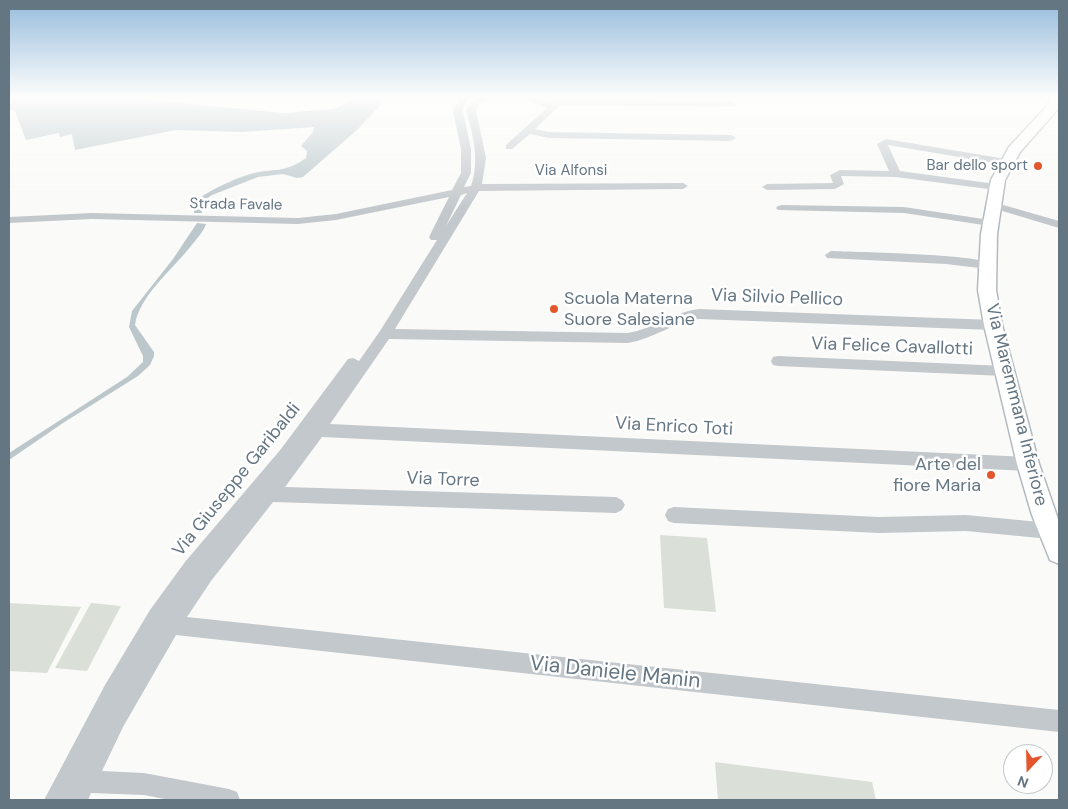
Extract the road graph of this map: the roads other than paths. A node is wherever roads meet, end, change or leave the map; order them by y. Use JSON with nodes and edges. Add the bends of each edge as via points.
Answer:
{"nodes":[{"id":1,"x":463,"y":135,"type":"edge"},
{"id":2,"x":477,"y":135,"type":"edge"},
{"id":3,"x":524,"y":135,"type":"edge"},
{"id":4,"x":548,"y":135,"type":"edge"},
{"id":5,"x":1027,"y":135,"type":"edge"},
{"id":6,"x":731,"y":138,"type":"dead end"},
{"id":7,"x":509,"y":147,"type":"dead end"},
{"id":8,"x":1006,"y":162,"type":"junction"},
{"id":9,"x":896,"y":174,"type":"junction"},
{"id":10,"x":683,"y":186,"type":"dead end"},
{"id":11,"x":476,"y":187,"type":"junction"},
{"id":12,"x":767,"y":187,"type":"dead end"},
{"id":13,"x":460,"y":190,"type":"junction"},
{"id":14,"x":993,"y":205,"type":"junction"},
{"id":15,"x":782,"y":208,"type":"dead end"},
{"id":16,"x":11,"y":222,"type":"edge"},
{"id":17,"x":1059,"y":225,"type":"edge"},
{"id":18,"x":831,"y":255,"type":"dead end"},
{"id":19,"x":988,"y":265,"type":"junction"},
{"id":20,"x":993,"y":325,"type":"junction"},
{"id":21,"x":386,"y":334,"type":"junction"},
{"id":22,"x":778,"y":361,"type":"dead end"},
{"id":23,"x":1004,"y":371,"type":"junction"},
{"id":24,"x":318,"y":430,"type":"junction"},
{"id":25,"x":1028,"y":464,"type":"junction"},
{"id":26,"x":270,"y":494,"type":"junction"},
{"id":27,"x":616,"y":505,"type":"dead end"},
{"id":28,"x":674,"y":515,"type":"dead end"},
{"id":29,"x":1050,"y":531,"type":"junction"},
{"id":30,"x":1059,"y":552,"type":"edge"},
{"id":31,"x":170,"y":625,"type":"junction"},
{"id":32,"x":1059,"y":721,"type":"edge"},
{"id":33,"x":80,"y":790,"type":"edge"},
{"id":34,"x":55,"y":800,"type":"edge"},
{"id":35,"x":229,"y":800,"type":"edge"}],
"edges":[{"from":1,"to":13,"type":"street","name":"Via Giuseppe Garibaldi","via":[[467,156]]},
{"from":2,"to":11,"type":"street","name":"Via Giuseppe Garibaldi","via":[[483,161]]},
{"from":3,"to":7,"type":"street"},
{"from":4,"to":6,"type":"street"},
{"from":5,"to":8,"type":"main road","name":"Via Maremmana Inferiore"},
{"from":8,"to":9,"type":"street","via":[[884,142]]},
{"from":8,"to":14,"type":"main road","name":"Via Maremmana Inferiore"},
{"from":9,"to":12,"type":"street","via":[[840,173],[835,175],[839,184],[835,186]]},
{"from":9,"to":14,"type":"street"},
{"from":10,"to":11,"type":"street","name":"Via Alfonsi"},
{"from":11,"to":13,"type":"street","name":"Via Alfonsi"},
{"from":11,"to":21,"type":"street","name":"Via Giuseppe Garibaldi"},
{"from":13,"to":16,"type":"street","name":"Strada Favale","via":[[373,210],[298,221],[92,216]]},
{"from":13,"to":34,"type":"street","name":"Via Giuseppe Garibaldi","via":[[434,240],[375,333],[287,454],[191,568],[157,617],[112,692]]},
{"from":14,"to":15,"type":"street","via":[[904,210]]},
{"from":14,"to":17,"type":"street"},
{"from":14,"to":19,"type":"main road","name":"Via Maremmana Inferiore"},
{"from":18,"to":19,"type":"street"},
{"from":19,"to":20,"type":"main road","name":"Via Maremmana Inferiore","via":[[988,297]]},
{"from":20,"to":21,"type":"street","name":"Via Silvio Pellico","via":[[699,314],[678,317],[649,333],[628,338]]},
{"from":20,"to":23,"type":"main road","name":"Via Maremmana Inferiore"},
{"from":21,"to":24,"type":"street","name":"Via Giuseppe Garibaldi"},
{"from":22,"to":23,"type":"street","name":"Via Felice Cavallotti"},
{"from":23,"to":25,"type":"main road","name":"Via Maremmana Inferiore"},
{"from":24,"to":25,"type":"street","name":"Via Enrico Toti"},
{"from":24,"to":26,"type":"street","name":"Via Giuseppe Garibaldi"},
{"from":25,"to":29,"type":"main road","name":"Via Maremmana Inferiore"},
{"from":26,"to":27,"type":"street","name":"Via Torre"},
{"from":26,"to":31,"type":"street","name":"Via Giuseppe Garibaldi","via":[[204,575]]},
{"from":28,"to":29,"type":"street","via":[[885,525],[966,523]]},
{"from":29,"to":30,"type":"main road","name":"Via Maremmana Inferiore"},
{"from":31,"to":32,"type":"street","name":"Via Daniele Manin"},
{"from":31,"to":33,"type":"street","name":"Via Giuseppe Garibaldi","via":[[115,719]]},
{"from":33,"to":35,"type":"street","via":[[144,784]]}]}
